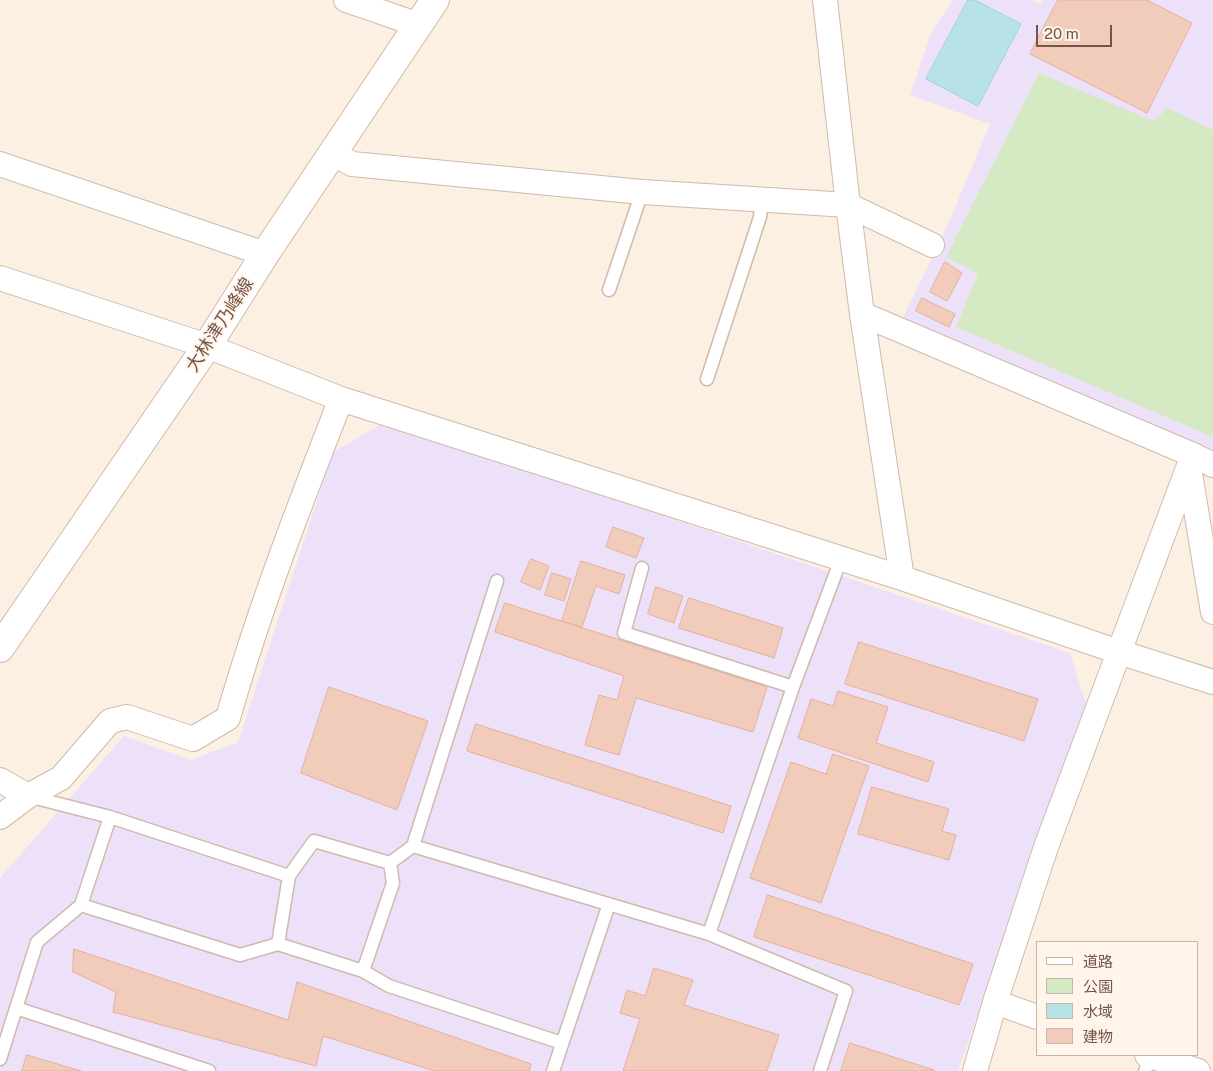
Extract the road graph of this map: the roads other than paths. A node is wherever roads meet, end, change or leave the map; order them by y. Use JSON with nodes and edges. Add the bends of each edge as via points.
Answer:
{"nodes":[{"id":1,"x":346,"y":0,"type":"edge"},
{"id":2,"x":435,"y":0,"type":"edge"},
{"id":3,"x":825,"y":0,"type":"edge"},
{"id":4,"x":419,"y":25,"type":"junction"},
{"id":5,"x":333,"y":152,"type":"junction"},
{"id":6,"x":0,"y":164,"type":"edge"},
{"id":7,"x":642,"y":192,"type":"junction"},
{"id":8,"x":762,"y":200,"type":"junction"},
{"id":9,"x":848,"y":205,"type":"junction"},
{"id":10,"x":932,"y":245,"type":"dead end"},
{"id":11,"x":265,"y":254,"type":"junction"},
{"id":12,"x":0,"y":278,"type":"edge"},
{"id":13,"x":608,"y":290,"type":"dead end"},
{"id":14,"x":862,"y":314,"type":"junction"},
{"id":15,"x":207,"y":346,"type":"junction"},
{"id":16,"x":707,"y":379,"type":"dead end"},
{"id":17,"x":341,"y":399,"type":"junction"},
{"id":18,"x":1198,"y":462,"type":"edge"},
{"id":19,"x":841,"y":559,"type":"junction"},
{"id":20,"x":642,"y":568,"type":"dead end"},
{"id":21,"x":902,"y":578,"type":"junction"},
{"id":22,"x":497,"y":581,"type":"dead end"},
{"id":23,"x":1213,"y":612,"type":"edge"},
{"id":24,"x":0,"y":648,"type":"edge"},
{"id":25,"x":1119,"y":652,"type":"junction"},
{"id":26,"x":1213,"y":682,"type":"edge"},
{"id":27,"x":793,"y":687,"type":"junction"},
{"id":28,"x":0,"y":780,"type":"edge"},
{"id":29,"x":28,"y":796,"type":"junction"},
{"id":30,"x":0,"y":817,"type":"edge"},
{"id":31,"x":110,"y":817,"type":"junction"},
{"id":32,"x":413,"y":846,"type":"junction"},
{"id":33,"x":390,"y":863,"type":"junction"},
{"id":34,"x":289,"y":876,"type":"junction"},
{"id":35,"x":608,"y":904,"type":"junction"},
{"id":36,"x":81,"y":906,"type":"junction"},
{"id":37,"x":709,"y":934,"type":"junction"},
{"id":38,"x":278,"y":944,"type":"junction"},
{"id":39,"x":363,"y":971,"type":"junction"},
{"id":40,"x":995,"y":1002,"type":"junction"},
{"id":41,"x":16,"y":1008,"type":"junction"},
{"id":42,"x":1036,"y":1017,"type":"edge"},
{"id":43,"x":562,"y":1044,"type":"junction"},
{"id":44,"x":0,"y":1059,"type":"edge"},
{"id":45,"x":1147,"y":1061,"type":"edge"},
{"id":46,"x":209,"y":1071,"type":"edge"},
{"id":47,"x":553,"y":1071,"type":"edge"},
{"id":48,"x":820,"y":1071,"type":"edge"},
{"id":49,"x":975,"y":1071,"type":"edge"},
{"id":50,"x":1198,"y":1071,"type":"edge"}],
"edges":[{"from":1,"to":4,"type":"street"},
{"from":2,"to":4,"type":"main road","name":"大林津乃峰線"},
{"from":3,"to":9,"type":"street"},
{"from":4,"to":5,"type":"main road","name":"大林津乃峰線"},
{"from":5,"to":7,"type":"street","via":[[352,164]]},
{"from":5,"to":11,"type":"main road","name":"大林津乃峰線"},
{"from":6,"to":11,"type":"street"},
{"from":7,"to":8,"type":"street"},
{"from":7,"to":13,"type":"lane"},
{"from":8,"to":9,"type":"street"},
{"from":8,"to":16,"type":"lane","via":[[760,217]]},
{"from":9,"to":10,"type":"street"},
{"from":9,"to":14,"type":"street"},
{"from":11,"to":15,"type":"main road","name":"大林津乃峰線"},
{"from":12,"to":15,"type":"street"},
{"from":14,"to":18,"type":"street"},
{"from":14,"to":21,"type":"street"},
{"from":15,"to":17,"type":"street"},
{"from":15,"to":24,"type":"main road","name":"大林津乃峰線"},
{"from":17,"to":19,"type":"street"},
{"from":17,"to":29,"type":"street","via":[[299,506],[228,718],[193,738],[127,717],[110,721],[61,778]]},
{"from":18,"to":23,"type":"street"},
{"from":18,"to":25,"type":"street"},
{"from":19,"to":21,"type":"street"},
{"from":19,"to":27,"type":"lane"},
{"from":20,"to":27,"type":"lane","via":[[624,633]]},
{"from":21,"to":25,"type":"street"},
{"from":22,"to":32,"type":"lane"},
{"from":25,"to":26,"type":"street"},
{"from":25,"to":40,"type":"street","via":[[1046,847]]},
{"from":27,"to":37,"type":"lane"},
{"from":28,"to":29,"type":"street"},
{"from":29,"to":30,"type":"street"},
{"from":29,"to":31,"type":"lane"},
{"from":31,"to":34,"type":"lane"},
{"from":31,"to":36,"type":"lane"},
{"from":32,"to":33,"type":"lane"},
{"from":32,"to":35,"type":"lane"},
{"from":33,"to":34,"type":"lane","via":[[314,841]]},
{"from":33,"to":39,"type":"lane","via":[[393,883]]},
{"from":34,"to":38,"type":"lane"},
{"from":35,"to":37,"type":"lane"},
{"from":35,"to":43,"type":"lane"},
{"from":36,"to":38,"type":"lane","via":[[240,955]]},
{"from":36,"to":41,"type":"lane","via":[[37,942]]},
{"from":37,"to":48,"type":"lane","via":[[846,992]]},
{"from":38,"to":39,"type":"lane"},
{"from":39,"to":43,"type":"lane","via":[[388,986]]},
{"from":40,"to":42,"type":"street"},
{"from":40,"to":49,"type":"street"},
{"from":41,"to":44,"type":"lane"},
{"from":41,"to":46,"type":"lane"},
{"from":43,"to":47,"type":"lane"},
{"from":45,"to":50,"type":"street"}]}
